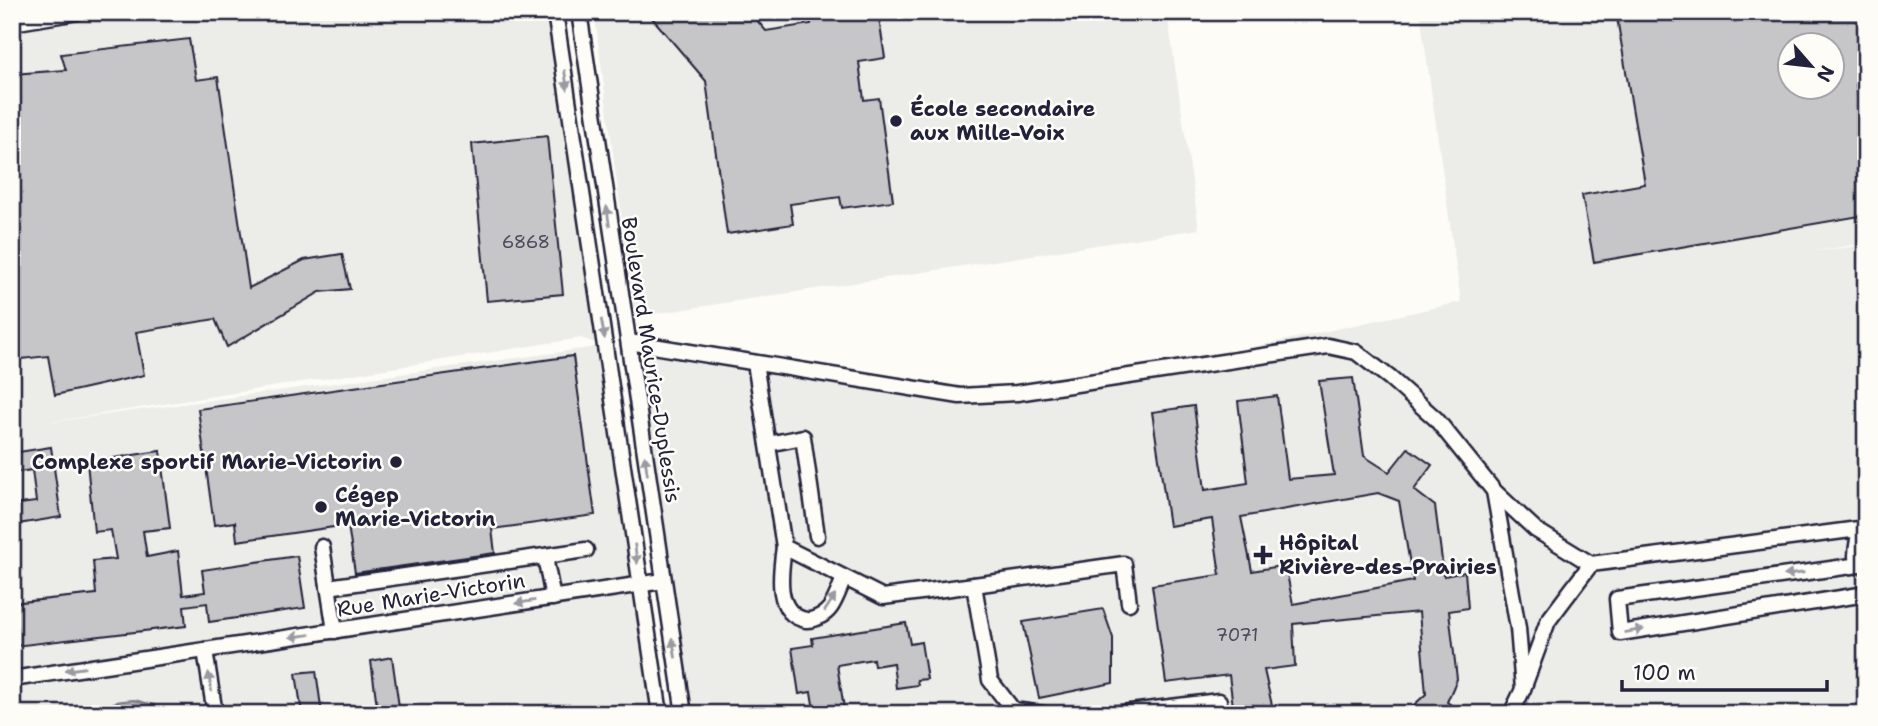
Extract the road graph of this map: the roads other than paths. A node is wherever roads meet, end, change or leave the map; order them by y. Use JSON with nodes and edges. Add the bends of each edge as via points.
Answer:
{"nodes":[{"id":1,"x":78,"y":12,"type":"edge"},
{"id":2,"x":555,"y":12,"type":"edge"},
{"id":3,"x":579,"y":12,"type":"edge"},
{"id":4,"x":12,"y":23,"type":"edge"},
{"id":5,"x":613,"y":248,"type":"junction"},
{"id":6,"x":591,"y":251,"type":"junction"},
{"id":7,"x":621,"y":300,"type":"junction"},
{"id":8,"x":598,"y":303,"type":"junction"},
{"id":9,"x":629,"y":342,"type":"junction"},
{"id":10,"x":632,"y":361,"type":"junction"},
{"id":11,"x":755,"y":363,"type":"junction"},
{"id":12,"x":608,"y":364,"type":"junction"},
{"id":13,"x":768,"y":444,"type":"junction"},
{"id":14,"x":1494,"y":491,"type":"junction"},
{"id":15,"x":1861,"y":531,"type":"edge"},
{"id":16,"x":817,"y":536,"type":"dead end"},
{"id":17,"x":322,"y":547,"type":"dead end"},
{"id":18,"x":784,"y":547,"type":"junction"},
{"id":19,"x":586,"y":550,"type":"dead end"},
{"id":20,"x":545,"y":557,"type":"junction"},
{"id":21,"x":1863,"y":563,"type":"edge"},
{"id":22,"x":1591,"y":564,"type":"junction"},
{"id":23,"x":844,"y":578,"type":"junction"},
{"id":24,"x":663,"y":582,"type":"junction"},
{"id":25,"x":641,"y":585,"type":"junction"},
{"id":26,"x":974,"y":585,"type":"junction"},
{"id":27,"x":328,"y":587,"type":"junction"},
{"id":28,"x":1866,"y":594,"type":"edge"},
{"id":29,"x":552,"y":598,"type":"junction"},
{"id":30,"x":1129,"y":603,"type":"dead end"},
{"id":31,"x":335,"y":631,"type":"junction"},
{"id":32,"x":205,"y":650,"type":"junction"},
{"id":33,"x":12,"y":678,"type":"edge"},
{"id":34,"x":1524,"y":689,"type":"junction"},
{"id":35,"x":1219,"y":701,"type":"dead end"},
{"id":36,"x":215,"y":714,"type":"edge"},
{"id":37,"x":660,"y":714,"type":"edge"},
{"id":38,"x":684,"y":714,"type":"edge"},
{"id":39,"x":1043,"y":714,"type":"edge"},
{"id":40,"x":1114,"y":714,"type":"edge"},
{"id":41,"x":1511,"y":714,"type":"edge"}],
"edges":[{"from":1,"to":4,"type":"street"},
{"from":2,"to":6,"type":"street","name":"Boulevard Maurice-Duplessis","one_way":true},
{"from":5,"to":3,"type":"street","name":"Boulevard Maurice-Duplessis","one_way":true},
{"from":5,"to":6,"type":"street"},
{"from":5,"to":7,"type":"street","name":"Boulevard Maurice-Duplessis"},
{"from":6,"to":8,"type":"street","name":"Boulevard Maurice-Duplessis"},
{"from":7,"to":8,"type":"street"},
{"from":7,"to":9,"type":"street","name":"Boulevard Maurice-Duplessis"},
{"from":8,"to":12,"type":"street","name":"Boulevard Maurice-Duplessis","one_way":true},
{"from":9,"to":10,"type":"street","name":"Boulevard Maurice-Duplessis"},
{"from":9,"to":11,"type":"street"},
{"from":10,"to":12,"type":"street"},
{"from":24,"to":10,"type":"street","name":"Boulevard Maurice-Duplessis","one_way":true},
{"from":11,"to":13,"type":"street"},
{"from":11,"to":14,"type":"street","via":[[960,396],[1017,393],[1328,346],[1356,352],[1390,378],[1436,419]]},
{"from":12,"to":25,"type":"street","name":"Boulevard Maurice-Duplessis","one_way":true},
{"from":13,"to":16,"type":"street","via":[[803,437]]},
{"from":13,"to":18,"type":"street"},
{"from":14,"to":22,"type":"street","via":[[1536,530]]},
{"from":14,"to":34,"type":"street"},
{"from":15,"to":21,"type":"street"},
{"from":15,"to":22,"type":"street"},
{"from":17,"to":27,"type":"street"},
{"from":18,"to":23,"type":"street"},
{"from":18,"to":23,"type":"street","one_way":true,"via":[[782,596],[797,617],[808,621],[820,617],[830,608]]},
{"from":19,"to":20,"type":"street"},
{"from":20,"to":27,"type":"street"},
{"from":20,"to":29,"type":"street"},
{"from":21,"to":28,"type":"street","one_way":true,"via":[[1617,599],[1620,633]]},
{"from":22,"to":34,"type":"street","via":[[1548,621]]},
{"from":23,"to":26,"type":"street","via":[[883,597]]},
{"from":24,"to":25,"type":"street","name":"Rue Marie-Victorin"},
{"from":38,"to":24,"type":"street","name":"Boulevard Maurice-Duplessis","one_way":true},
{"from":25,"to":29,"type":"street","name":"Rue Marie-Victorin"},
{"from":25,"to":37,"type":"street","name":"Boulevard Maurice-Duplessis"},
{"from":26,"to":30,"type":"street","via":[[1124,564]]},
{"from":26,"to":39,"type":"street","via":[[990,680],[1013,710]]},
{"from":27,"to":31,"type":"street"},
{"from":29,"to":31,"type":"street","name":"Rue Marie-Victorin","one_way":true},
{"from":31,"to":32,"type":"street","name":"Rue Marie-Victorin","one_way":true},
{"from":32,"to":33,"type":"street","name":"Rue Marie-Victorin","one_way":true},
{"from":36,"to":32,"type":"street","one_way":true},
{"from":34,"to":41,"type":"street"},
{"from":35,"to":40,"type":"street"}]}
